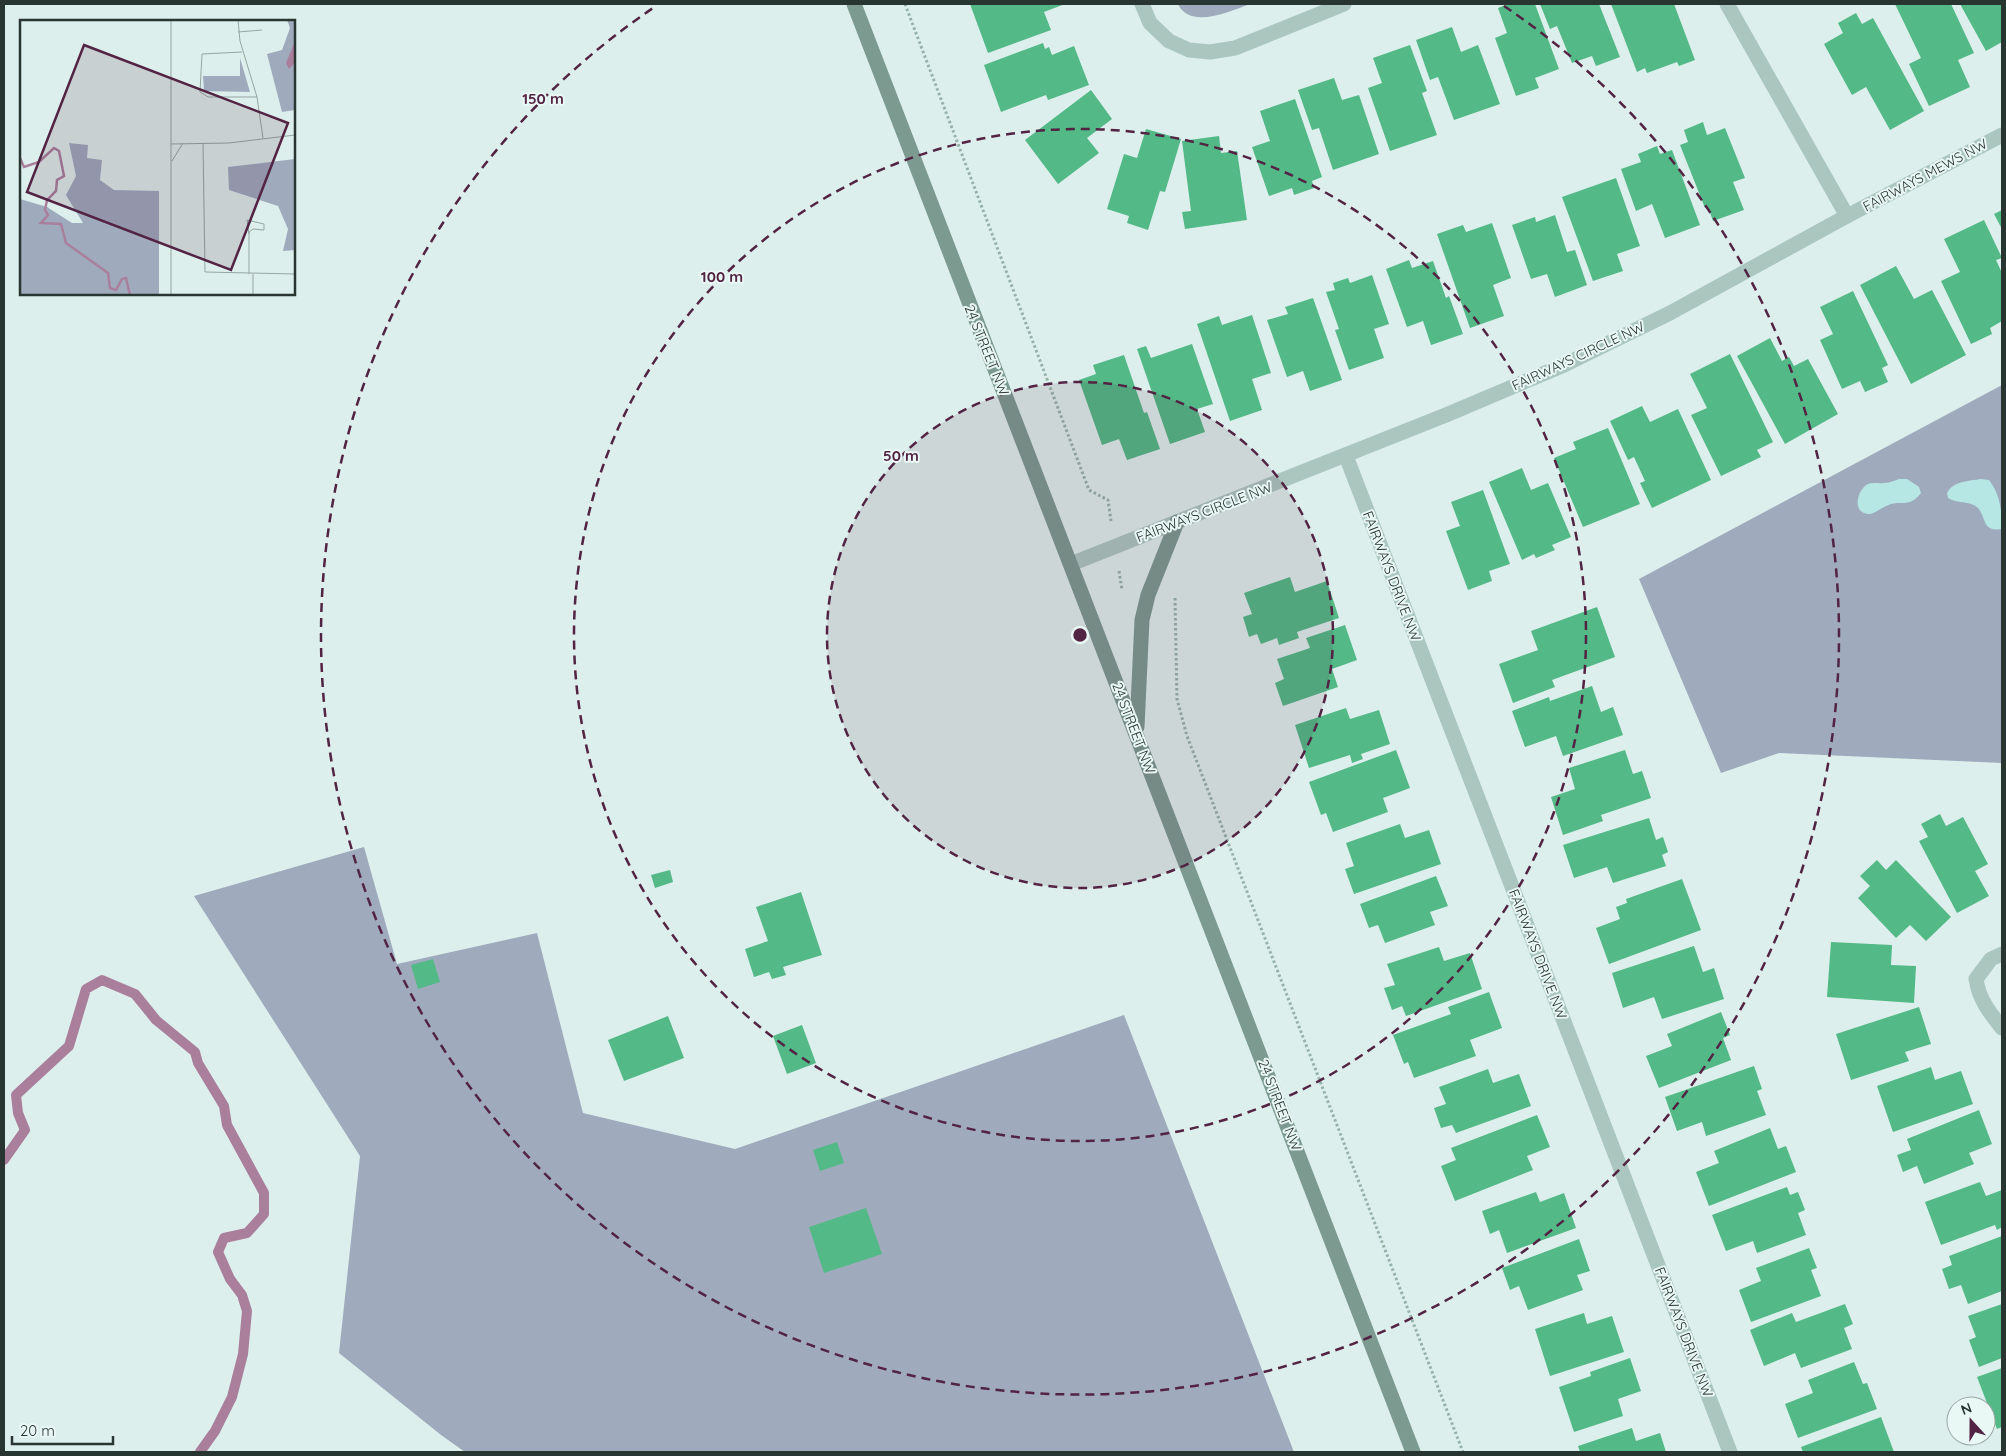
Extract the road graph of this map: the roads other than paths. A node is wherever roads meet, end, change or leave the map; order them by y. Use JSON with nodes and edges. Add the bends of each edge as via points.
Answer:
{"nodes":[{"id":1,"x":854,"y":4,"type":"edge"},
{"id":2,"x":1142,"y":4,"type":"edge"},
{"id":3,"x":1344,"y":4,"type":"edge"},
{"id":4,"x":1727,"y":4,"type":"edge"},
{"id":5,"x":2002,"y":135,"type":"edge"},
{"id":6,"x":1847,"y":216,"type":"junction"},
{"id":7,"x":1346,"y":456,"type":"junction"},
{"id":8,"x":1177,"y":522,"type":"junction"},
{"id":9,"x":1071,"y":564,"type":"junction"},
{"id":10,"x":1137,"y":734,"type":"junction"},
{"id":11,"x":2002,"y":954,"type":"edge"},
{"id":12,"x":2002,"y":1028,"type":"edge"},
{"id":13,"x":1414,"y":1452,"type":"edge"},
{"id":14,"x":1730,"y":1452,"type":"edge"}],
"edges":[{"from":1,"to":9,"type":"street","name":"24 STREET NW"},
{"from":2,"to":3,"type":"street","via":[[1150,23],[1169,41],[1188,50],[1210,52],[1235,48]]},
{"from":4,"to":6,"type":"street"},
{"from":5,"to":6,"type":"street","name":"FAIRWAYS MEWS NW"},
{"from":6,"to":7,"type":"street","name":"FAIRWAYS CIRCLE NW","via":[[1670,313],[1564,365]]},
{"from":7,"to":8,"type":"street","name":"FAIRWAYS CIRCLE NW"},
{"from":7,"to":14,"type":"street","name":"FAIRWAYS DRIVE NW"},
{"from":8,"to":9,"type":"street","name":"FAIRWAYS CIRCLE NW"},
{"from":8,"to":10,"type":"street","via":[[1148,595],[1142,620]]},
{"from":9,"to":10,"type":"street","name":"24 STREET NW"},
{"from":10,"to":13,"type":"street","name":"24 STREET NW"},
{"from":11,"to":12,"type":"street","via":[[1991,959],[1976,979],[1978,993]]}]}
